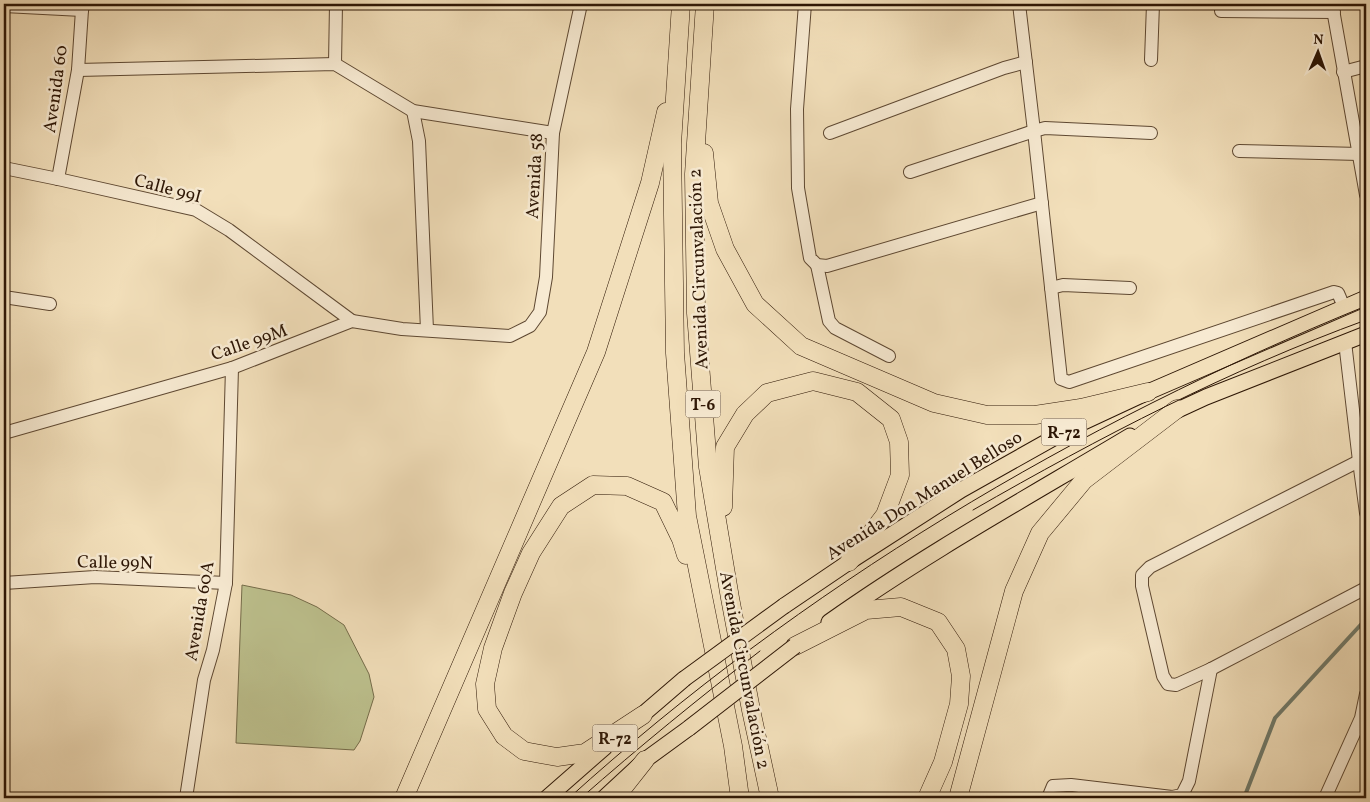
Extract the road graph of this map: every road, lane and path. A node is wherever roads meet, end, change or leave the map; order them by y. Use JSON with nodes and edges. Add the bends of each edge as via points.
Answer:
{"nodes":[{"id":1,"x":336,"y":4,"type":"edge"},
{"id":2,"x":581,"y":4,"type":"edge"},
{"id":3,"x":681,"y":4,"type":"edge"},
{"id":4,"x":705,"y":4,"type":"edge"},
{"id":5,"x":805,"y":4,"type":"edge"},
{"id":6,"x":1019,"y":4,"type":"edge"},
{"id":7,"x":1153,"y":4,"type":"edge"},
{"id":8,"x":4,"y":6,"type":"edge"},
{"id":9,"x":83,"y":7,"type":"edge"},
{"id":10,"x":1333,"y":8,"type":"edge"},
{"id":11,"x":1221,"y":11,"type":"dead end"},
{"id":12,"x":678,"y":60,"type":"junction"},
{"id":13,"x":1151,"y":60,"type":"dead end"},
{"id":14,"x":1026,"y":62,"type":"junction"},
{"id":15,"x":335,"y":64,"type":"junction"},
{"id":16,"x":1366,"y":66,"type":"edge"},
{"id":17,"x":78,"y":70,"type":"junction"},
{"id":18,"x":1343,"y":72,"type":"junction"},
{"id":19,"x":699,"y":105,"type":"junction"},
{"id":20,"x":413,"y":111,"type":"junction"},
{"id":21,"x":1034,"y":130,"type":"junction"},
{"id":22,"x":553,"y":133,"type":"junction"},
{"id":23,"x":830,"y":133,"type":"dead end"},
{"id":24,"x":1152,"y":133,"type":"dead end"},
{"id":25,"x":1239,"y":151,"type":"dead end"},
{"id":26,"x":1359,"y":154,"type":"junction"},
{"id":27,"x":4,"y":168,"type":"edge"},
{"id":28,"x":910,"y":172,"type":"dead end"},
{"id":29,"x":58,"y":179,"type":"junction"},
{"id":30,"x":1366,"y":196,"type":"edge"},
{"id":31,"x":1042,"y":203,"type":"junction"},
{"id":32,"x":817,"y":265,"type":"junction"},
{"id":33,"x":1051,"y":288,"type":"junction"},
{"id":34,"x":1130,"y":288,"type":"dead end"},
{"id":35,"x":4,"y":298,"type":"edge"},
{"id":36,"x":1366,"y":298,"type":"edge"},
{"id":37,"x":50,"y":304,"type":"dead end"},
{"id":38,"x":1344,"y":307,"type":"junction"},
{"id":39,"x":352,"y":321,"type":"junction"},
{"id":40,"x":427,"y":330,"type":"junction"},
{"id":41,"x":1366,"y":334,"type":"edge"},
{"id":42,"x":1345,"y":342,"type":"junction"},
{"id":43,"x":889,"y":356,"type":"dead end"},
{"id":44,"x":232,"y":368,"type":"junction"},
{"id":45,"x":1148,"y":392,"type":"junction"},
{"id":46,"x":1177,"y":409,"type":"junction"},
{"id":47,"x":4,"y":433,"type":"edge"},
{"id":48,"x":1362,"y":446,"type":"edge"},
{"id":49,"x":1358,"y":461,"type":"junction"},
{"id":50,"x":1366,"y":513,"type":"edge"},
{"id":51,"x":722,"y":547,"type":"junction"},
{"id":52,"x":849,"y":562,"type":"junction"},
{"id":53,"x":4,"y":583,"type":"edge"},
{"id":54,"x":226,"y":583,"type":"junction"},
{"id":55,"x":1366,"y":588,"type":"edge"},
{"id":56,"x":711,"y":639,"type":"junction"},
{"id":57,"x":795,"y":646,"type":"junction"},
{"id":58,"x":1211,"y":669,"type":"junction"},
{"id":59,"x":1366,"y":694,"type":"edge"},
{"id":60,"x":643,"y":715,"type":"junction"},
{"id":61,"x":1363,"y":719,"type":"edge"},
{"id":62,"x":645,"y":760,"type":"junction"},
{"id":63,"x":186,"y":798,"type":"edge"},
{"id":64,"x":404,"y":798,"type":"edge"},
{"id":65,"x":547,"y":798,"type":"edge"},
{"id":66,"x":604,"y":798,"type":"edge"},
{"id":67,"x":615,"y":798,"type":"edge"},
{"id":68,"x":740,"y":798,"type":"edge"},
{"id":69,"x":770,"y":798,"type":"edge"},
{"id":70,"x":927,"y":798,"type":"edge"},
{"id":71,"x":958,"y":798,"type":"edge"},
{"id":72,"x":1048,"y":798,"type":"edge"},
{"id":73,"x":1325,"y":798,"type":"edge"}],
"edges":[{"from":1,"to":15,"type":"street"},
{"from":2,"to":22,"type":"street","name":"Avenida 58"},
{"from":3,"to":12,"type":"highway","name":"Avenida Circunvalación 2","number":"T-6"},
{"from":4,"to":19,"type":"highway","name":"Avenida Circunvalación 2","number":"T-6"},
{"from":5,"to":32,"type":"street","via":[[797,110],[798,188],[810,258]]},
{"from":6,"to":14,"type":"street"},
{"from":7,"to":13,"type":"street"},
{"from":8,"to":9,"type":"street"},
{"from":9,"to":17,"type":"street","name":"Avenida 60"},
{"from":10,"to":11,"type":"street"},
{"from":10,"to":18,"type":"street"},
{"from":12,"to":56,"type":"highway","name":"Avenida Circunvalación 2","number":"T-6","via":[[672,144],[675,353],[687,516]]},
{"from":12,"to":64,"type":"highway","via":[[650,183],[596,352]]},
{"from":14,"to":21,"type":"street"},
{"from":14,"to":23,"type":"street"},
{"from":15,"to":17,"type":"street"},
{"from":15,"to":20,"type":"street"},
{"from":16,"to":18,"type":"street"},
{"from":17,"to":29,"type":"street","name":"Avenida 60"},
{"from":18,"to":26,"type":"street"},
{"from":19,"to":45,"type":"highway","via":[[709,203],[725,249],[755,304],[801,346],[934,403],[988,415],[1036,415]]},
{"from":19,"to":51,"type":"highway","name":"Avenida Circunvalación 2","number":"T-6","via":[[694,174],[696,313],[708,467]]},
{"from":20,"to":22,"type":"street"},
{"from":20,"to":40,"type":"street","via":[[419,141]]},
{"from":21,"to":24,"type":"street"},
{"from":21,"to":28,"type":"street"},
{"from":21,"to":31,"type":"street"},
{"from":22,"to":40,"type":"street","name":"Avenida 58","via":[[546,277],[540,312],[530,326],[510,336]]},
{"from":25,"to":26,"type":"street"},
{"from":26,"to":30,"type":"street"},
{"from":27,"to":29,"type":"street","name":"Calle 99I"},
{"from":29,"to":39,"type":"street","name":"Calle 99I","via":[[196,210],[229,230]]},
{"from":31,"to":32,"type":"street","via":[[828,266]]},
{"from":31,"to":33,"type":"street"},
{"from":32,"to":43,"type":"street","via":[[829,321],[835,328]]},
{"from":33,"to":34,"type":"street","via":[[1063,285]]},
{"from":33,"to":38,"type":"street","via":[[1061,379],[1069,382],[1334,292],[1338,293]]},
{"from":35,"to":37,"type":"street"},
{"from":36,"to":38,"type":"main road","name":"Avenida Don Manuel Belloso","number":"R-72"},
{"from":38,"to":45,"type":"main road","name":"Avenida Don Manuel Belloso","number":"R-72"},
{"from":39,"to":40,"type":"street"},
{"from":39,"to":44,"type":"street","name":"Calle 99M"},
{"from":41,"to":42,"type":"main road","number":"R-72"},
{"from":42,"to":46,"type":"main road","number":"R-72"},
{"from":42,"to":48,"type":"street"},
{"from":44,"to":47,"type":"street","name":"Calle 99M"},
{"from":44,"to":54,"type":"street","name":"Avenida 60A"},
{"from":45,"to":52,"type":"main road","name":"Avenida Don Manuel Belloso","number":"R-72","via":[[1075,426],[961,490]]},
{"from":46,"to":57,"type":"main road","number":"R-72","via":[[897,575]]},
{"from":46,"to":71,"type":"highway","via":[[1084,480],[1040,533],[1014,591]]},
{"from":48,"to":49,"type":"street"},
{"from":49,"to":50,"type":"street"},
{"from":49,"to":58,"type":"street","via":[[1150,567],[1142,575],[1163,676],[1168,684],[1176,685]]},
{"from":51,"to":52,"type":"highway","via":[[725,447],[745,414],[768,393],[813,381],[856,392],[890,420],[899,442],[900,475],[885,515]]},
{"from":51,"to":69,"type":"highway","name":"Avenida Circunvalación 2","number":"T-6"},
{"from":52,"to":60,"type":"main road","name":"Avenida Don Manuel Belloso","number":"R-72","bridge":true,"via":[[684,678]]},
{"from":53,"to":54,"type":"street","name":"Calle 99N","via":[[94,577]]},
{"from":54,"to":63,"type":"street","name":"Avenida 60A","via":[[204,680]]},
{"from":55,"to":58,"type":"street"},
{"from":56,"to":60,"type":"highway","via":[[681,540],[663,502],[627,486],[593,485],[561,506],[531,553],[509,603],[493,648],[485,684],[487,709],[504,736],[524,751],[557,757],[585,753]]},
{"from":56,"to":68,"type":"highway","name":"Avenida Circunvalación 2","number":"T-6"},
{"from":57,"to":62,"type":"main road","number":"R-72","bridge":true},
{"from":57,"to":70,"type":"highway","via":[[866,610],[901,607],[938,622],[956,649],[961,676],[959,704],[943,762]]},
{"from":58,"to":72,"type":"street","via":[[1189,781],[1182,795],[1172,797],[1071,785],[1053,786]]},
{"from":59,"to":61,"type":"street"},
{"from":60,"to":65,"type":"main road","name":"Avenida Don Manuel Belloso","number":"R-72"},
{"from":61,"to":73,"type":"street"},
{"from":62,"to":66,"type":"main road","number":"R-72"},
{"from":62,"to":67,"type":"highway"}]}
